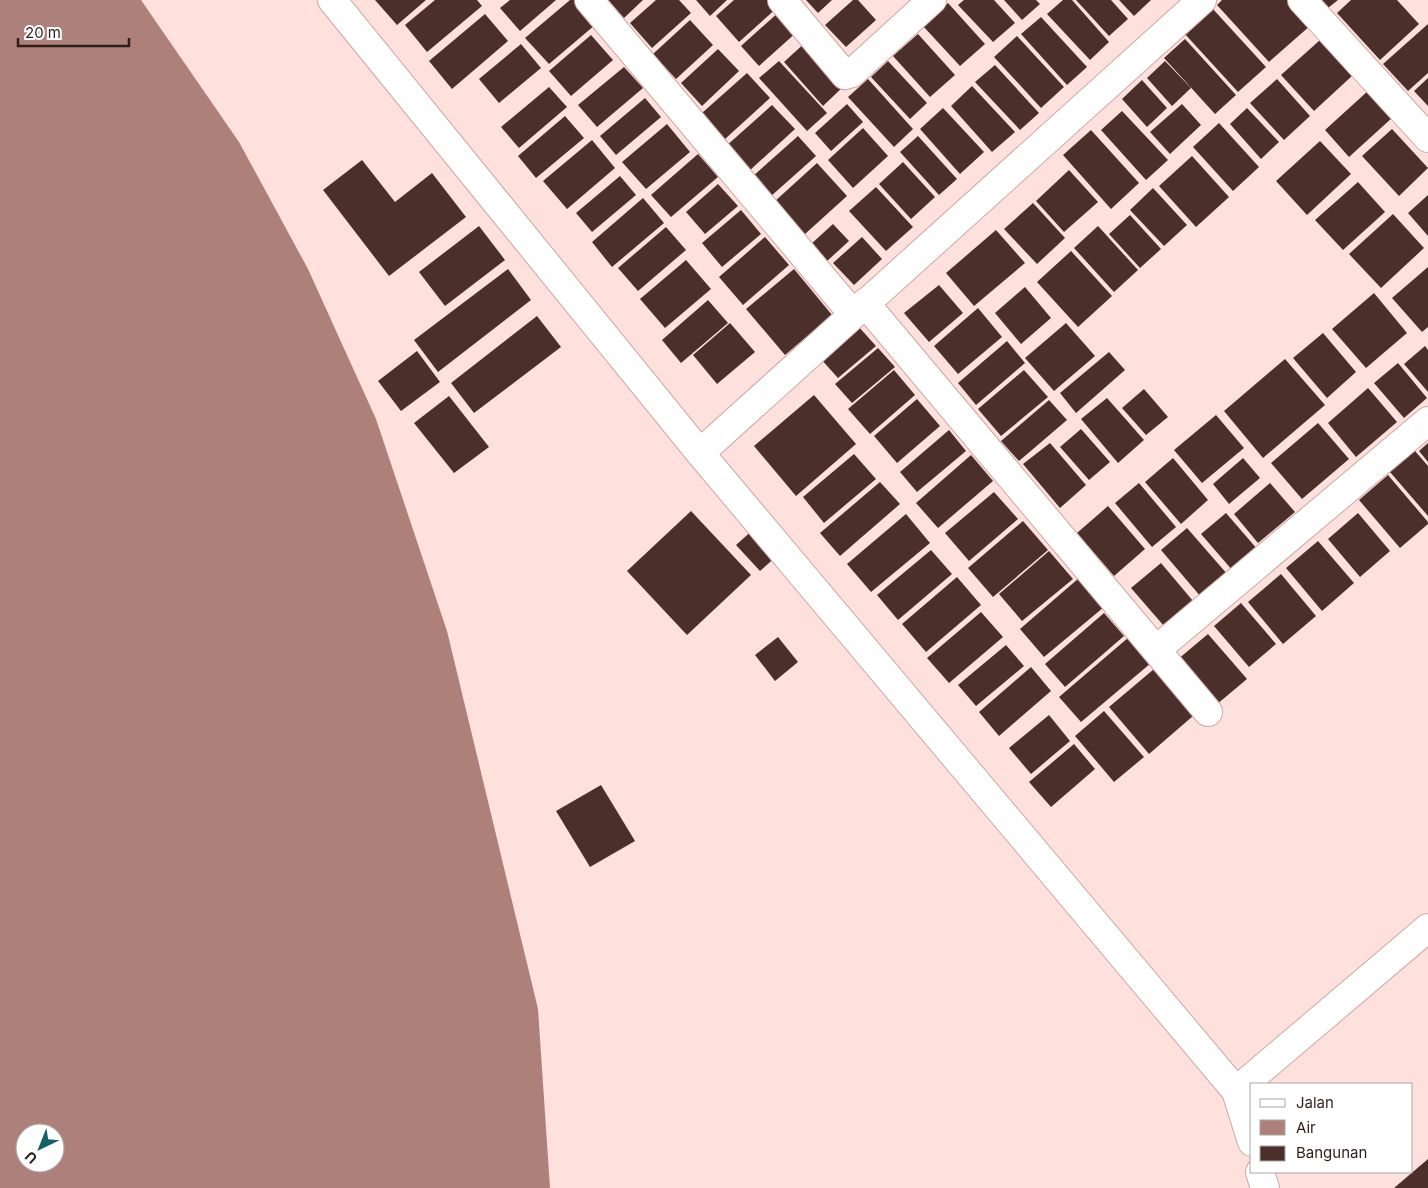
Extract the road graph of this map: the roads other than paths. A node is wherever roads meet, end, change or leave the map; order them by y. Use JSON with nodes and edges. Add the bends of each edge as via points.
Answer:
{"nodes":[{"id":1,"x":332,"y":0,"type":"edge"},
{"id":2,"x":589,"y":0,"type":"edge"},
{"id":3,"x":782,"y":0,"type":"edge"},
{"id":4,"x":932,"y":0,"type":"edge"},
{"id":5,"x":1202,"y":0,"type":"edge"},
{"id":6,"x":1302,"y":0,"type":"edge"},
{"id":7,"x":1428,"y":138,"type":"edge"},
{"id":8,"x":859,"y":308,"type":"junction"},
{"id":9,"x":1428,"y":421,"type":"edge"},
{"id":10,"x":700,"y":453,"type":"junction"},
{"id":11,"x":1156,"y":650,"type":"junction"},
{"id":12,"x":1208,"y":712,"type":"dead end"},
{"id":13,"x":1428,"y":928,"type":"edge"},
{"id":14,"x":1236,"y":1091,"type":"junction"},
{"id":15,"x":1250,"y":1136,"type":"edge"},
{"id":16,"x":1260,"y":1173,"type":"edge"},
{"id":17,"x":1265,"y":1188,"type":"edge"}],
"edges":[{"from":1,"to":10,"type":"street"},
{"from":2,"to":8,"type":"street"},
{"from":3,"to":4,"type":"street","via":[[845,75],[852,73]]},
{"from":5,"to":8,"type":"street"},
{"from":6,"to":7,"type":"street"},
{"from":8,"to":10,"type":"street"},
{"from":8,"to":11,"type":"street"},
{"from":9,"to":11,"type":"street"},
{"from":10,"to":14,"type":"street"},
{"from":11,"to":12,"type":"street"},
{"from":13,"to":14,"type":"street"},
{"from":14,"to":15,"type":"street"},
{"from":16,"to":17,"type":"street"}]}
